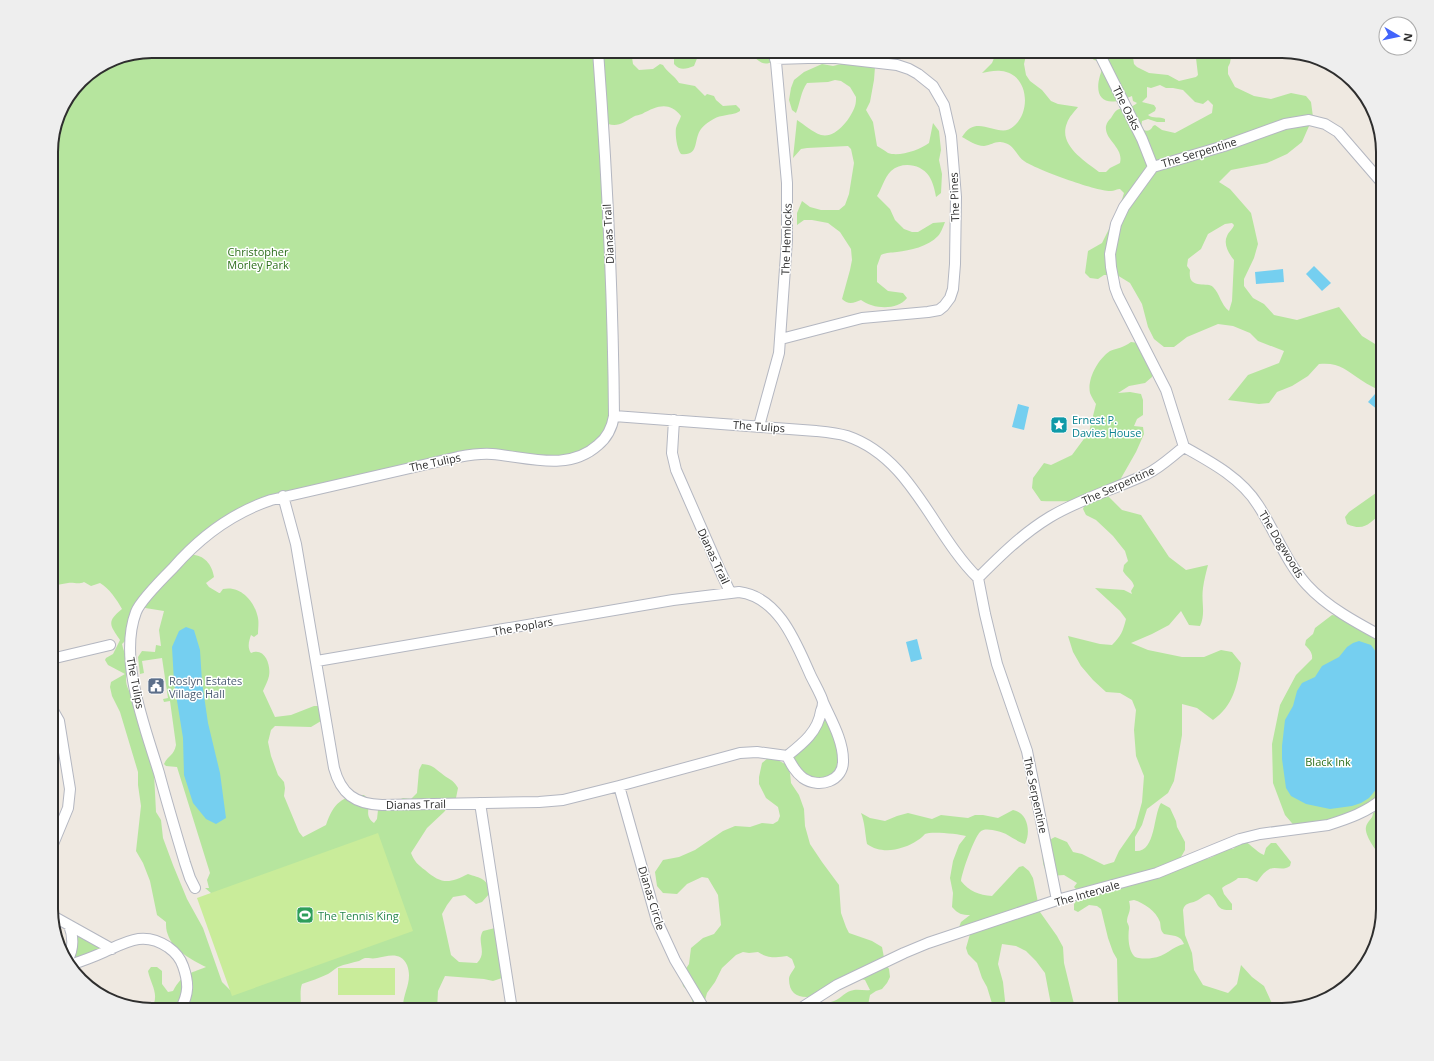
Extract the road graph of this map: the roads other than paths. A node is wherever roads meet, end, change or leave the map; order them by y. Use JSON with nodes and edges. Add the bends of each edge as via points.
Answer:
{"nodes":[{"id":1,"x":599,"y":58,"type":"edge"},
{"id":2,"x":775,"y":58,"type":"edge"},
{"id":3,"x":808,"y":58,"type":"edge"},
{"id":4,"x":836,"y":58,"type":"edge"},
{"id":5,"x":836,"y":58,"type":"edge"},
{"id":6,"x":1102,"y":58,"type":"edge"},
{"id":7,"x":1153,"y":167,"type":"junction"},
{"id":8,"x":1376,"y":176,"type":"edge"},
{"id":9,"x":781,"y":339,"type":"junction"},
{"id":10,"x":614,"y":416,"type":"junction"},
{"id":11,"x":674,"y":420,"type":"junction"},
{"id":12,"x":760,"y":426,"type":"junction"},
{"id":13,"x":1184,"y":447,"type":"junction"},
{"id":14,"x":283,"y":496,"type":"junction"},
{"id":15,"x":978,"y":578,"type":"junction"},
{"id":16,"x":730,"y":592,"type":"junction"},
{"id":17,"x":1376,"y":633,"type":"edge"},
{"id":18,"x":110,"y":645,"type":"dead end"},
{"id":19,"x":58,"y":658,"type":"edge"},
{"id":20,"x":317,"y":661,"type":"junction"},
{"id":21,"x":823,"y":702,"type":"junction"},
{"id":22,"x":58,"y":719,"type":"edge"},
{"id":23,"x":787,"y":756,"type":"junction"},
{"id":24,"x":619,"y":786,"type":"junction"},
{"id":25,"x":480,"y":803,"type":"junction"},
{"id":26,"x":1376,"y":803,"type":"edge"},
{"id":27,"x":58,"y":832,"type":"edge"},
{"id":28,"x":195,"y":888,"type":"dead end"},
{"id":29,"x":1058,"y":900,"type":"junction"},
{"id":30,"x":59,"y":919,"type":"edge"},
{"id":31,"x":69,"y":925,"type":"junction"},
{"id":32,"x":112,"y":949,"type":"junction"},
{"id":33,"x":70,"y":954,"type":"edge"},
{"id":34,"x":76,"y":963,"type":"edge"},
{"id":35,"x":183,"y":1003,"type":"edge"},
{"id":36,"x":511,"y":1003,"type":"edge"},
{"id":37,"x":701,"y":1003,"type":"edge"},
{"id":38,"x":809,"y":1003,"type":"edge"}],
"edges":[{"from":1,"to":10,"type":"street","name":"Dianas Trail","via":[[612,316]]},
{"from":2,"to":9,"type":"street","name":"The Hemlocks","via":[[787,195],[786,270]]},
{"from":3,"to":4,"type":"street","name":"The Pines"},
{"from":5,"to":9,"type":"street","name":"The Pines","via":[[897,65],[909,69],[933,86],[944,106],[951,136],[956,197],[953,289],[950,298],[939,310],[862,318]]},
{"from":6,"to":7,"type":"street","name":"The Oaks","via":[[1142,139]]},
{"from":7,"to":8,"type":"street","name":"The Serpentine","via":[[1224,146],[1285,124],[1309,120],[1325,124],[1338,132]]},
{"from":7,"to":13,"type":"street","name":"The Serpentine","via":[[1124,207],[1116,224],[1110,254],[1111,267],[1118,296],[1166,390]]},
{"from":9,"to":12,"type":"street","name":"The Hemlocks"},
{"from":10,"to":11,"type":"street","name":"The Tulips"},
{"from":10,"to":14,"type":"street","name":"The Tulips","via":[[612,428],[600,444],[573,460],[556,462],[474,454]]},
{"from":11,"to":12,"type":"street","name":"The Tulips"},
{"from":11,"to":16,"type":"street","name":"Dianas Trail","via":[[672,453],[676,470]]},
{"from":12,"to":15,"type":"street","name":"The Tulips","via":[[846,435],[876,450],[894,465],[914,490],[967,568]]},
{"from":13,"to":15,"type":"street","name":"The Serpentine","via":[[1148,474],[1050,517],[1019,539]]},
{"from":13,"to":17,"type":"street","name":"The Dogwoods","via":[[1212,462],[1250,494],[1279,544],[1308,586],[1350,618]]},
{"from":14,"to":20,"type":"street","name":"Dianas Trail","via":[[296,544]]},
{"from":14,"to":28,"type":"street","name":"The Tulips","via":[[237,514],[200,540],[139,607],[132,627],[130,655],[136,694],[185,863]]},
{"from":15,"to":29,"type":"street","name":"The Serpentine","via":[[997,664],[1027,751]]},
{"from":16,"to":20,"type":"street","name":"The Poplars"},
{"from":16,"to":21,"type":"street","name":"Dianas Trail","via":[[744,592],[754,596],[782,620],[795,640]]},
{"from":18,"to":19,"type":"street"},
{"from":20,"to":25,"type":"street","name":"Dianas Trail","via":[[334,768],[341,785],[351,797],[364,803],[379,805]]},
{"from":21,"to":23,"type":"street","via":[[821,716],[814,730]]},
{"from":21,"to":23,"type":"street","name":"Dianas Trail","via":[[843,751],[843,764],[839,774],[825,783],[809,781],[798,774]]},
{"from":22,"to":27,"type":"street","via":[[70,789],[68,808]]},
{"from":23,"to":24,"type":"street","name":"Dianas Trail","via":[[757,752],[740,753]]},
{"from":24,"to":25,"type":"street","name":"Dianas Trail","via":[[552,801]]},
{"from":24,"to":37,"type":"street","name":"Dianas Circle","via":[[657,921],[675,960]]},
{"from":25,"to":36,"type":"street"},
{"from":26,"to":29,"type":"street","name":"The Intervale","via":[[1339,822],[1251,836],[1225,844],[1157,873]]},
{"from":29,"to":38,"type":"street","name":"The Intervale","via":[[904,953],[837,985]]},
{"from":30,"to":31,"type":"street"},
{"from":31,"to":32,"type":"street"},
{"from":31,"to":33,"type":"street","via":[[73,943]]},
{"from":32,"to":34,"type":"street"},
{"from":32,"to":35,"type":"street","via":[[132,939],[143,938],[160,942],[174,952],[182,961],[188,978],[187,993]]}]}
